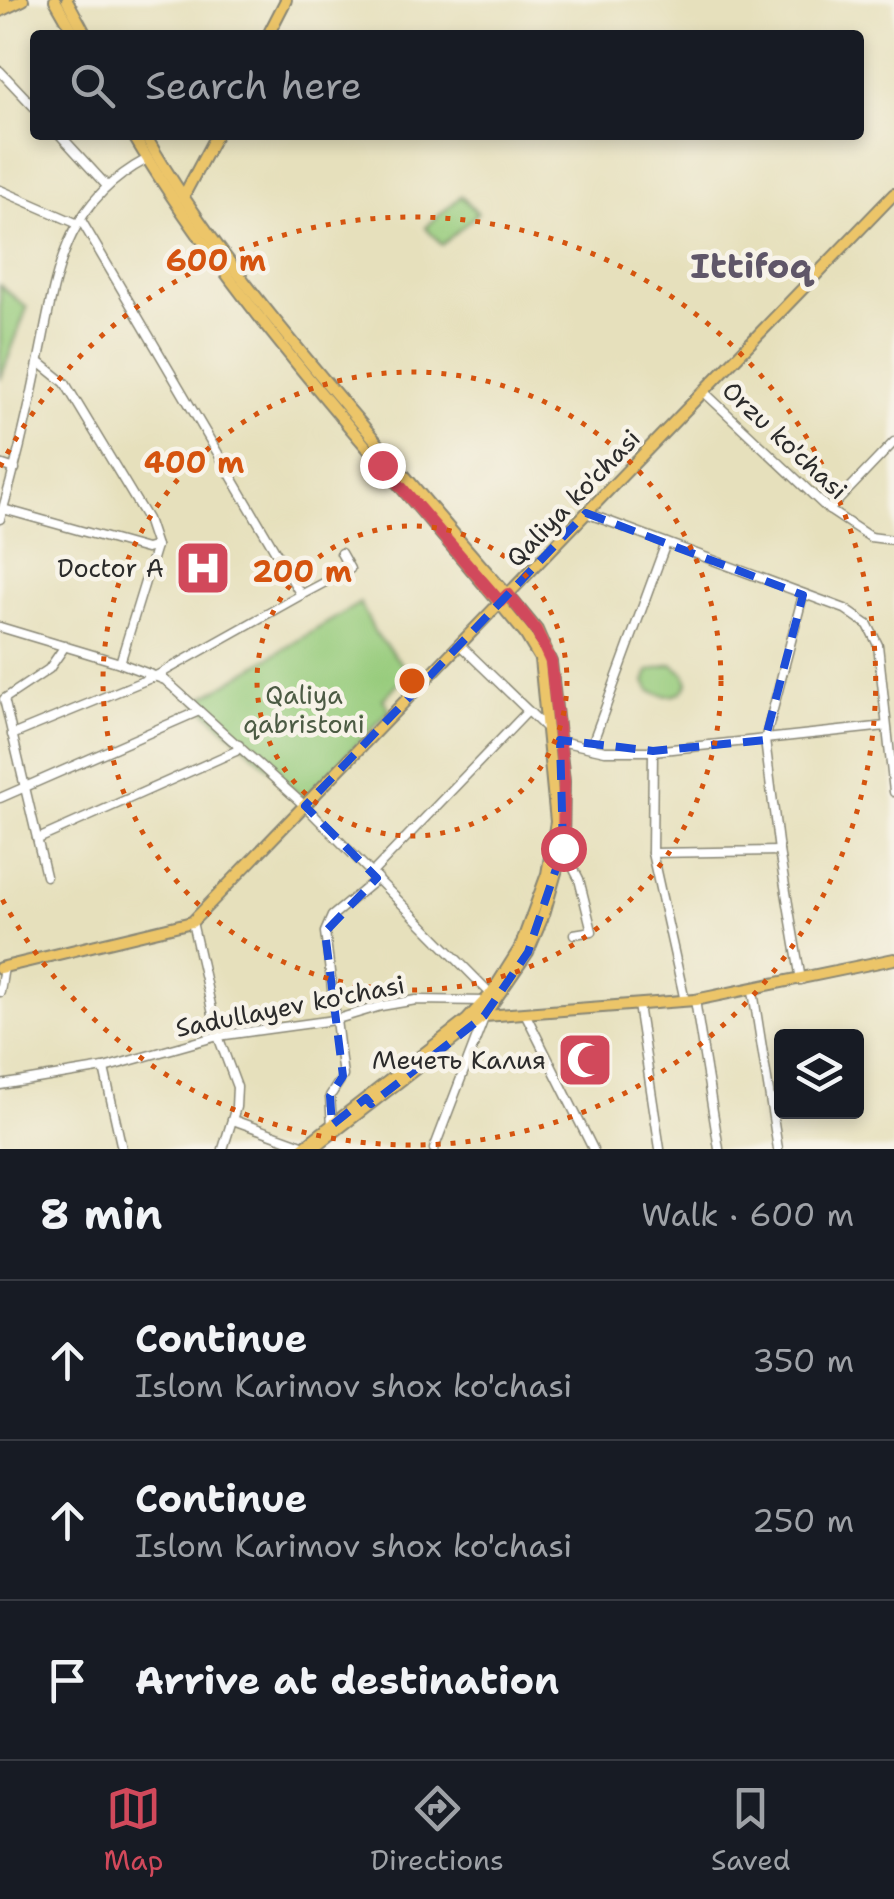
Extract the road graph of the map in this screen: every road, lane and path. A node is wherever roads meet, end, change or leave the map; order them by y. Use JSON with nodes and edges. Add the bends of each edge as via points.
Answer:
{"nodes":[{"id":1,"x":23,"y":0,"type":"edge"},
{"id":2,"x":56,"y":0,"type":"edge"},
{"id":3,"x":66,"y":0,"type":"edge"},
{"id":4,"x":286,"y":0,"type":"edge"},
{"id":5,"x":0,"y":11,"type":"edge"},
{"id":6,"x":72,"y":30,"type":"edge"},
{"id":7,"x":83,"y":30,"type":"edge"},
{"id":8,"x":271,"y":30,"type":"edge"},
{"id":9,"x":0,"y":71,"type":"edge"},
{"id":10,"x":30,"y":103,"type":"edge"},
{"id":11,"x":65,"y":140,"type":"edge"},
{"id":12,"x":136,"y":140,"type":"edge"},
{"id":13,"x":147,"y":140,"type":"edge"},
{"id":14,"x":213,"y":140,"type":"edge"},
{"id":15,"x":147,"y":159,"type":"junction"},
{"id":16,"x":106,"y":185,"type":"junction"},
{"id":17,"x":894,"y":186,"type":"edge"},
{"id":18,"x":0,"y":190,"type":"edge"},
{"id":19,"x":894,"y":194,"type":"edge"},
{"id":20,"x":183,"y":198,"type":"junction"},
{"id":21,"x":79,"y":222,"type":"junction"},
{"id":22,"x":39,"y":362,"type":"junction"},
{"id":23,"x":305,"y":364,"type":"junction"},
{"id":24,"x":703,"y":391,"type":"junction"},
{"id":25,"x":894,"y":442,"type":"edge"},
{"id":26,"x":0,"y":464,"type":"edge"},
{"id":27,"x":14,"y":469,"type":"junction"},
{"id":28,"x":829,"y":510,"type":"junction"},
{"id":29,"x":586,"y":512,"type":"junction"},
{"id":30,"x":1,"y":513,"type":"edge"},
{"id":31,"x":894,"y":540,"type":"edge"},
{"id":32,"x":666,"y":543,"type":"junction"},
{"id":33,"x":156,"y":546,"type":"junction"},
{"id":34,"x":341,"y":553,"type":"dead end"},
{"id":35,"x":301,"y":594,"type":"junction"},
{"id":36,"x":803,"y":595,"type":"junction"},
{"id":37,"x":504,"y":598,"type":"junction"},
{"id":38,"x":0,"y":627,"type":"edge"},
{"id":39,"x":460,"y":645,"type":"junction"},
{"id":40,"x":65,"y":646,"type":"junction"},
{"id":41,"x":120,"y":663,"type":"junction"},
{"id":42,"x":158,"y":675,"type":"junction"},
{"id":43,"x":199,"y":711,"type":"junction"},
{"id":44,"x":528,"y":712,"type":"junction"},
{"id":45,"x":886,"y":726,"type":"junction"},
{"id":46,"x":548,"y":730,"type":"junction"},
{"id":47,"x":12,"y":736,"type":"junction"},
{"id":48,"x":765,"y":740,"type":"junction"},
{"id":49,"x":560,"y":741,"type":"junction"},
{"id":50,"x":239,"y":744,"type":"junction"},
{"id":51,"x":591,"y":746,"type":"junction"},
{"id":52,"x":652,"y":751,"type":"junction"},
{"id":53,"x":893,"y":773,"type":"edge"},
{"id":54,"x":26,"y":789,"type":"junction"},
{"id":55,"x":894,"y":792,"type":"edge"},
{"id":56,"x":0,"y":798,"type":"edge"},
{"id":57,"x":305,"y":806,"type":"junction"},
{"id":58,"x":38,"y":839,"type":"junction"},
{"id":59,"x":563,"y":848,"type":"junction"},
{"id":60,"x":779,"y":850,"type":"junction"},
{"id":61,"x":652,"y":853,"type":"junction"},
{"id":62,"x":552,"y":873,"type":"junction"},
{"id":63,"x":375,"y":875,"type":"junction"},
{"id":64,"x":46,"y":876,"type":"dead end"},
{"id":65,"x":192,"y":922,"type":"junction"},
{"id":66,"x":574,"y":934,"type":"dead end"},
{"id":67,"x":894,"y":960,"type":"edge"},
{"id":68,"x":2,"y":967,"type":"edge"},
{"id":69,"x":801,"y":980,"type":"junction"},
{"id":70,"x":754,"y":991,"type":"junction"},
{"id":71,"x":0,"y":992,"type":"edge"},
{"id":72,"x":493,"y":996,"type":"junction"},
{"id":73,"x":690,"y":1001,"type":"junction"},
{"id":74,"x":638,"y":1005,"type":"junction"},
{"id":75,"x":525,"y":1012,"type":"junction"},
{"id":76,"x":484,"y":1016,"type":"junction"},
{"id":77,"x":334,"y":1020,"type":"junction"},
{"id":78,"x":218,"y":1036,"type":"junction"},
{"id":79,"x":104,"y":1068,"type":"junction"},
{"id":80,"x":0,"y":1085,"type":"edge"},
{"id":81,"x":368,"y":1101,"type":"junction"},
{"id":82,"x":233,"y":1120,"type":"junction"},
{"id":83,"x":332,"y":1125,"type":"junction"},
{"id":84,"x":309,"y":1148,"type":"edge"},
{"id":85,"x":122,"y":1149,"type":"edge"},
{"id":86,"x":223,"y":1149,"type":"edge"},
{"id":87,"x":434,"y":1149,"type":"edge"},
{"id":88,"x":593,"y":1149,"type":"edge"},
{"id":89,"x":660,"y":1149,"type":"edge"},
{"id":90,"x":719,"y":1149,"type":"edge"},
{"id":91,"x":778,"y":1149,"type":"edge"}],
"edges":[{"from":1,"to":5,"type":"main road"},
{"from":2,"to":6,"type":"main road"},
{"from":3,"to":7,"type":"main road"},
{"from":4,"to":8,"type":"main road"},
{"from":9,"to":10,"type":"street"},
{"from":11,"to":16,"type":"street"},
{"from":12,"to":15,"type":"main road"},
{"from":13,"to":20,"type":"main road"},
{"from":14,"to":20,"type":"main road"},
{"from":15,"to":16,"type":"street"},
{"from":15,"to":23,"type":"main road","via":[[231,279]]},
{"from":16,"to":21,"type":"street"},
{"from":17,"to":24,"type":"main road","name":"Qaliya ko'chasi"},
{"from":18,"to":21,"type":"street"},
{"from":19,"to":24,"type":"main road","name":"Qaliya ko'chasi"},
{"from":20,"to":23,"type":"main road"},
{"from":21,"to":22,"type":"street","via":[[58,264]]},
{"from":21,"to":35,"type":"street"},
{"from":22,"to":27,"type":"street"},
{"from":22,"to":33,"type":"street","via":[[65,382],[147,519]]},
{"from":23,"to":37,"type":"main road"},
{"from":24,"to":28,"type":"street","name":"Orzu ko'chasi"},
{"from":24,"to":29,"type":"main road","name":"Qaliya ko'chasi"},
{"from":25,"to":28,"type":"street"},
{"from":26,"to":27,"type":"street"},
{"from":27,"to":30,"type":"street"},
{"from":28,"to":31,"type":"street","name":"Orzu ko'chasi","via":[[870,538]]},
{"from":29,"to":32,"type":"street"},
{"from":29,"to":37,"type":"main road","name":"Qaliya ko'chasi"},
{"from":30,"to":33,"type":"street","via":[[146,549]]},
{"from":32,"to":36,"type":"street"},
{"from":32,"to":51,"type":"street"},
{"from":33,"to":41,"type":"street"},
{"from":34,"to":35,"type":"street","via":[[350,570]]},
{"from":35,"to":42,"type":"street"},
{"from":36,"to":45,"type":"street","via":[[852,612],[872,631]]},
{"from":36,"to":48,"type":"street"},
{"from":37,"to":39,"type":"main road","name":"Qaliya ko'chasi"},
{"from":37,"to":46,"type":"main road","via":[[537,652]]},
{"from":37,"to":49,"type":"main road","via":[[536,630],[549,655]]},
{"from":38,"to":40,"type":"street"},
{"from":39,"to":44,"type":"street"},
{"from":39,"to":57,"type":"main road","name":"Qaliya ko'chasi"},
{"from":40,"to":41,"type":"street"},
{"from":40,"to":47,"type":"street","via":[[49,669],[4,699]]},
{"from":41,"to":42,"type":"street"},
{"from":42,"to":43,"type":"street"},
{"from":42,"to":47,"type":"street"},
{"from":43,"to":50,"type":"street"},
{"from":43,"to":54,"type":"street"},
{"from":44,"to":46,"type":"street"},
{"from":44,"to":63,"type":"street"},
{"from":45,"to":48,"type":"street"},
{"from":45,"to":53,"type":"street"},
{"from":46,"to":62,"type":"main road","via":[[556,822]]},
{"from":47,"to":54,"type":"street"},
{"from":48,"to":52,"type":"street"},
{"from":48,"to":60,"type":"street"},
{"from":49,"to":51,"type":"street"},
{"from":49,"to":59,"type":"main road"},
{"from":50,"to":57,"type":"street"},
{"from":50,"to":58,"type":"street","via":[[236,751]]},
{"from":51,"to":52,"type":"street"},
{"from":52,"to":61,"type":"street"},
{"from":53,"to":55,"type":"street"},
{"from":54,"to":56,"type":"street"},
{"from":54,"to":58,"type":"street"},
{"from":57,"to":63,"type":"street"},
{"from":57,"to":65,"type":"main road","name":"Qaliya ko'chasi"},
{"from":58,"to":64,"type":"street"},
{"from":59,"to":62,"type":"main road"},
{"from":59,"to":66,"type":"street","via":[[579,879],[592,932]]},
{"from":60,"to":61,"type":"street"},
{"from":60,"to":69,"type":"street"},
{"from":61,"to":73,"type":"street"},
{"from":62,"to":72,"type":"main road"},
{"from":63,"to":72,"type":"street"},
{"from":63,"to":77,"type":"street","via":[[328,922],[324,939]]},
{"from":65,"to":68,"type":"main road"},
{"from":65,"to":78,"type":"street"},
{"from":67,"to":69,"type":"main road"},
{"from":68,"to":71,"type":"street"},
{"from":69,"to":70,"type":"main road"},
{"from":70,"to":73,"type":"main road"},
{"from":70,"to":91,"type":"street"},
{"from":72,"to":75,"type":"main road"},
{"from":72,"to":76,"type":"main road"},
{"from":72,"to":77,"type":"street","name":"Sadullayev ko'chasi","via":[[416,1000]]},
{"from":72,"to":81,"type":"main road"},
{"from":73,"to":74,"type":"main road"},
{"from":73,"to":90,"type":"street"},
{"from":74,"to":75,"type":"main road"},
{"from":74,"to":89,"type":"street"},
{"from":75,"to":76,"type":"main road"},
{"from":75,"to":88,"type":"street"},
{"from":76,"to":81,"type":"main road"},
{"from":76,"to":87,"type":"street"},
{"from":77,"to":78,"type":"street","name":"Sadullayev ko'chasi"},
{"from":77,"to":83,"type":"street","via":[[343,1076],[330,1096]]},
{"from":78,"to":79,"type":"street","name":"Sadullayev ko'chasi"},
{"from":78,"to":82,"type":"street","via":[[237,1087]]},
{"from":79,"to":80,"type":"street","name":"Sadullayev ko'chasi"},
{"from":79,"to":85,"type":"street"},
{"from":81,"to":83,"type":"main road"},
{"from":81,"to":84,"type":"main road"},
{"from":82,"to":84,"type":"street"},
{"from":82,"to":86,"type":"street"},
{"from":83,"to":84,"type":"main road"}]}
